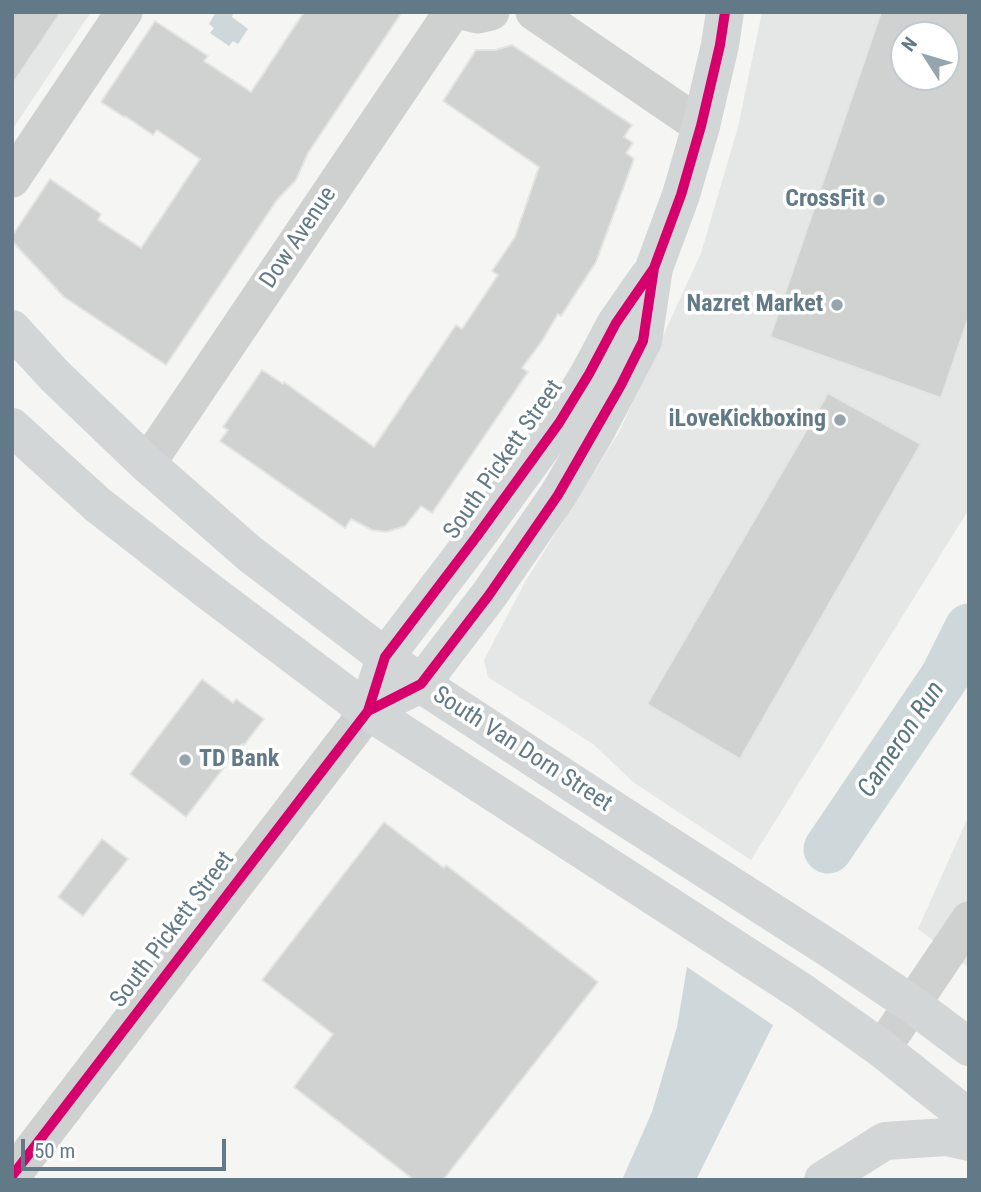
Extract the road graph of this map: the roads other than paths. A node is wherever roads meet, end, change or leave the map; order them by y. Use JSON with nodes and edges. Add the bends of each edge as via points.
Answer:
{"nodes":[{"id":1,"x":124,"y":12,"type":"edge"},
{"id":2,"x":452,"y":12,"type":"edge"},
{"id":3,"x":465,"y":12,"type":"edge"},
{"id":4,"x":491,"y":12,"type":"edge"},
{"id":5,"x":534,"y":12,"type":"edge"},
{"id":6,"x":725,"y":12,"type":"edge"},
{"id":7,"x":701,"y":126,"type":"junction"},
{"id":8,"x":12,"y":179,"type":"edge"},
{"id":9,"x":654,"y":268,"type":"junction"},
{"id":10,"x":12,"y":329,"type":"edge"},
{"id":11,"x":12,"y":427,"type":"edge"},
{"id":12,"x":146,"y":464,"type":"junction"},
{"id":13,"x":385,"y":657,"type":"junction"},
{"id":14,"x":421,"y":684,"type":"junction"},
{"id":15,"x":368,"y":711,"type":"junction"},
{"id":16,"x":969,"y":920,"type":"edge"},
{"id":17,"x":913,"y":1005,"type":"junction"},
{"id":18,"x":969,"y":1047,"type":"edge"},
{"id":19,"x":882,"y":1049,"type":"junction"},
{"id":20,"x":969,"y":1118,"type":"edge"},
{"id":21,"x":969,"y":1142,"type":"edge"},
{"id":22,"x":12,"y":1176,"type":"edge"},
{"id":23,"x":823,"y":1180,"type":"edge"}],
"edges":[{"from":1,"to":8,"type":"street"},
{"from":2,"to":12,"type":"street","name":"Dow Avenue"},
{"from":3,"to":4,"type":"street"},
{"from":5,"to":7,"type":"street"},
{"from":6,"to":7,"type":"main road","name":"South Pickett Street"},
{"from":7,"to":9,"type":"main road","name":"South Pickett Street"},
{"from":9,"to":13,"type":"main road","name":"South Pickett Street","via":[[616,323],[559,423]]},
{"from":9,"to":14,"type":"main road","name":"South Pickett Street","via":[[643,341],[596,431],[489,595]]},
{"from":10,"to":12,"type":"main road","name":"South Van Dorn Street"},
{"from":11,"to":15,"type":"main road","name":"South Van Dorn Street","via":[[98,505]]},
{"from":12,"to":13,"type":"main road","name":"South Van Dorn Street","via":[[250,554]]},
{"from":13,"to":14,"type":"main road","name":"South Van Dorn Street"},
{"from":13,"to":15,"type":"main road","name":"South Pickett Street"},
{"from":14,"to":15,"type":"main road","name":"South Pickett Street"},
{"from":14,"to":17,"type":"main road","name":"South Van Dorn Street"},
{"from":15,"to":19,"type":"main road","name":"South Van Dorn Street","via":[[802,992]]},
{"from":15,"to":22,"type":"street","name":"South Pickett Street"},
{"from":16,"to":17,"type":"street"},
{"from":17,"to":18,"type":"main road","name":"South Van Dorn Street"},
{"from":17,"to":19,"type":"street"},
{"from":19,"to":20,"type":"main road","name":"South Van Dorn Street"},
{"from":21,"to":23,"type":"main road","via":[[946,1137],[885,1141]]}]}
